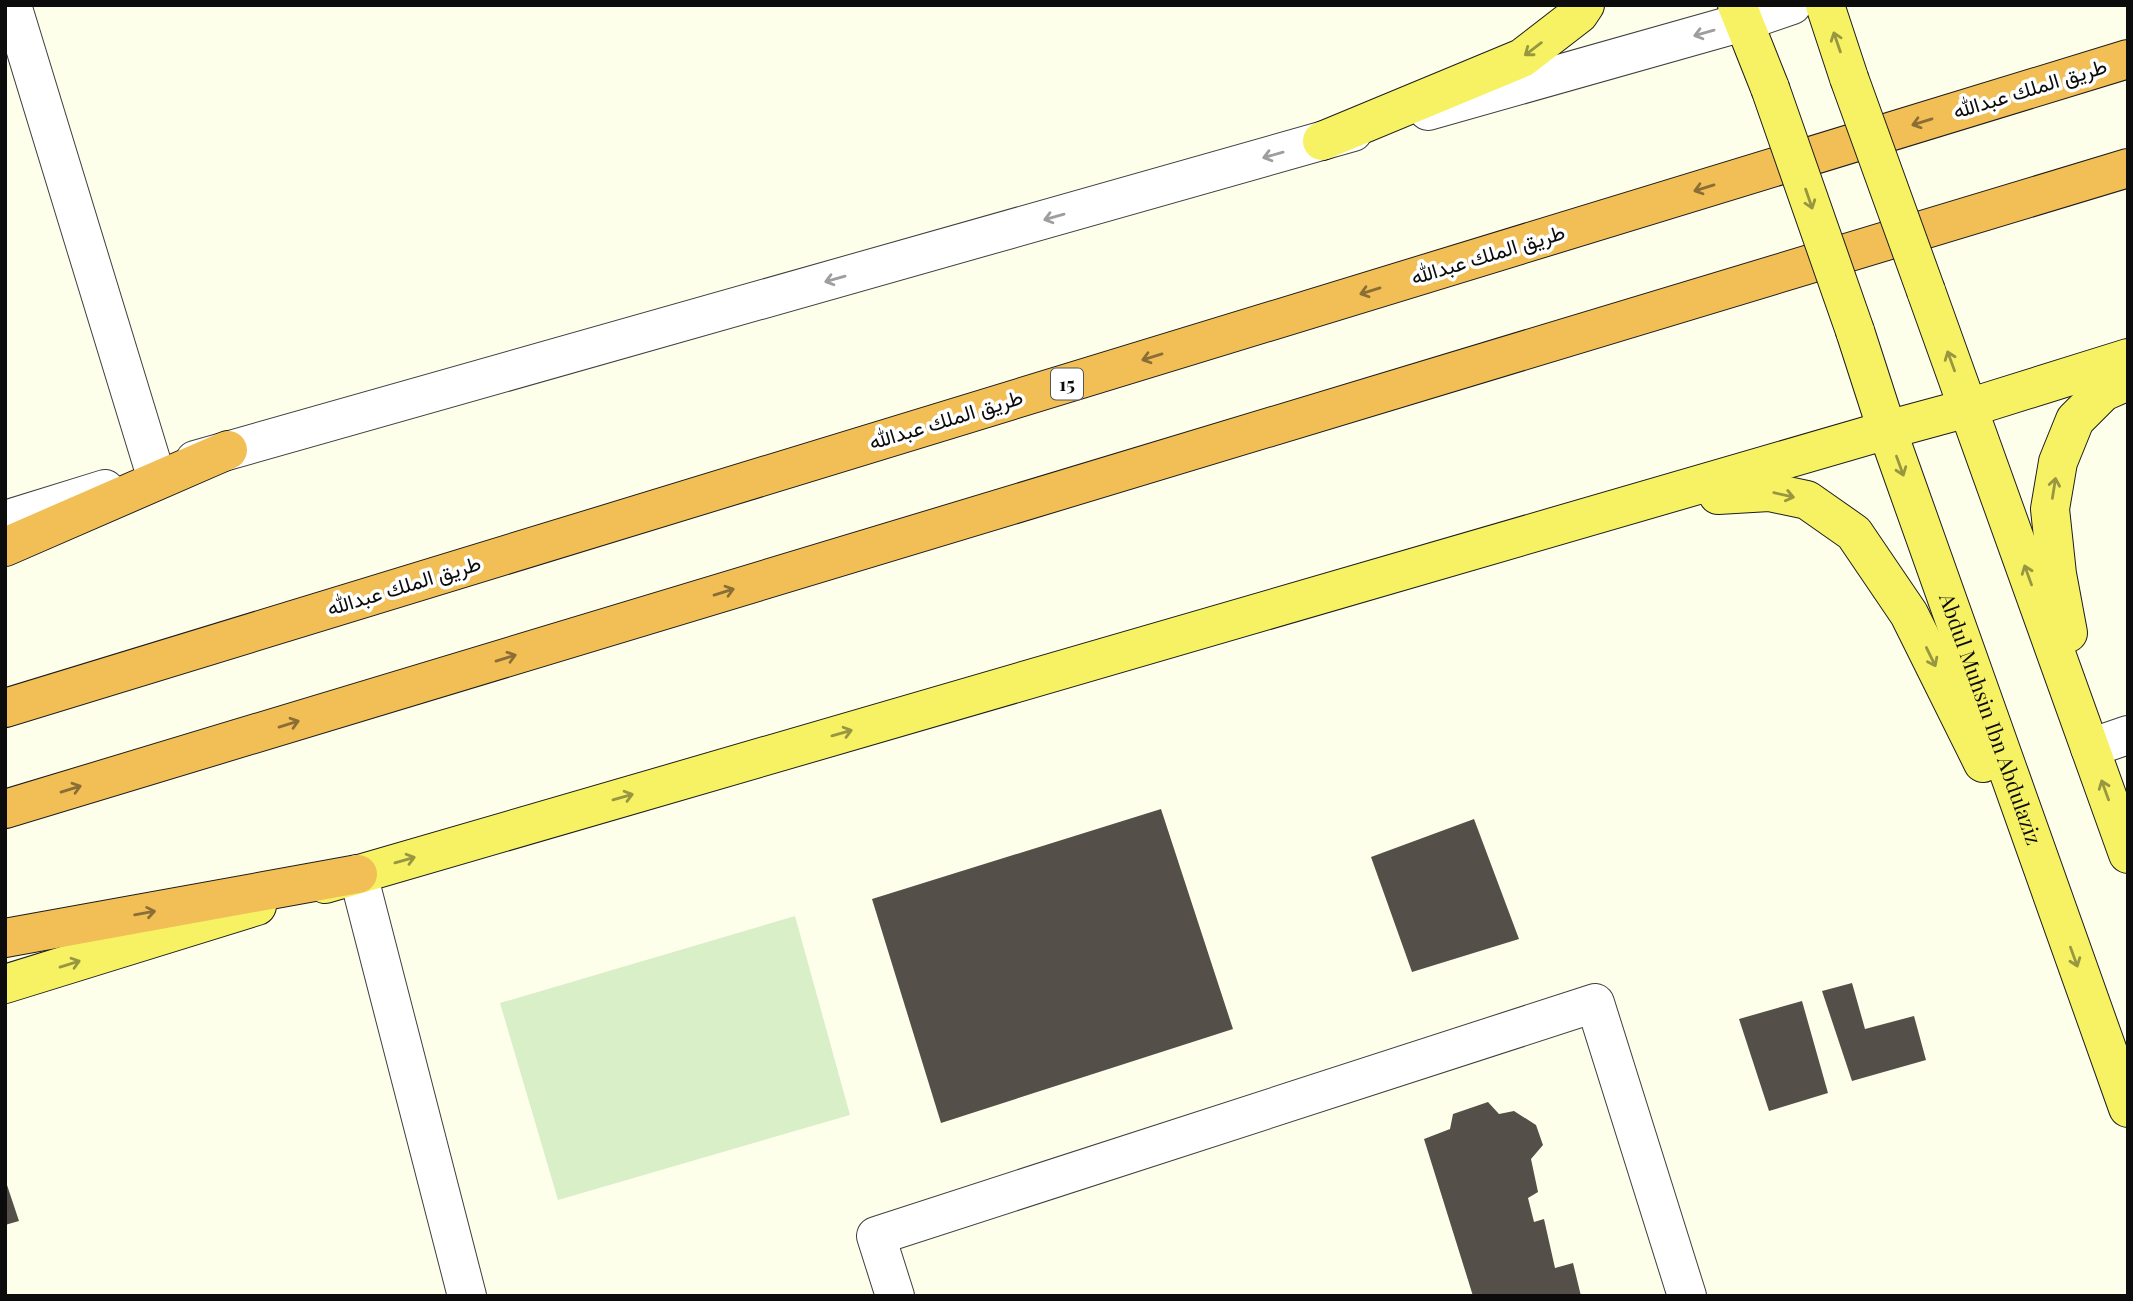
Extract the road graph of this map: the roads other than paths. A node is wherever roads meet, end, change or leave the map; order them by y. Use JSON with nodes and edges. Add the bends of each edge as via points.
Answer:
{"nodes":[{"id":1,"x":12,"y":5,"type":"edge"},
{"id":2,"x":1585,"y":5,"type":"edge"},
{"id":3,"x":1792,"y":5,"type":"edge"},
{"id":4,"x":1825,"y":5,"type":"edge"},
{"id":5,"x":1740,"y":14,"type":"edge"},
{"id":6,"x":2128,"y":59,"type":"edge"},
{"id":7,"x":1322,"y":141,"type":"junction"},
{"id":8,"x":2128,"y":168,"type":"edge"},
{"id":9,"x":2128,"y":358,"type":"edge"},
{"id":10,"x":2128,"y":381,"type":"edge"},
{"id":11,"x":1968,"y":408,"type":"junction"},
{"id":12,"x":1887,"y":429,"type":"junction"},
{"id":13,"x":228,"y":450,"type":"junction"},
{"id":14,"x":155,"y":473,"type":"junction"},
{"id":15,"x":1643,"y":501,"type":"junction"},
{"id":16,"x":5,"y":520,"type":"edge"},
{"id":17,"x":5,"y":547,"type":"edge"},
{"id":18,"x":5,"y":708,"type":"edge"},
{"id":19,"x":2128,"y":735,"type":"edge"},
{"id":20,"x":2090,"y":748,"type":"junction"},
{"id":21,"x":5,"y":809,"type":"edge"},
{"id":22,"x":2128,"y":854,"type":"edge"},
{"id":23,"x":358,"y":874,"type":"junction"},
{"id":24,"x":2061,"y":920,"type":"junction"},
{"id":25,"x":5,"y":938,"type":"edge"},
{"id":26,"x":5,"y":984,"type":"edge"},
{"id":27,"x":2128,"y":1108,"type":"edge"},
{"id":28,"x":467,"y":1296,"type":"edge"},
{"id":29,"x":895,"y":1296,"type":"edge"},
{"id":30,"x":1687,"y":1296,"type":"edge"}],
"edges":[{"from":1,"to":14,"type":"street"},
{"from":2,"to":7,"type":"main road","one_way":true,"via":[[1522,58]]},
{"from":3,"to":5,"type":"street"},
{"from":11,"to":4,"type":"main road","one_way":true,"bridge":true},
{"from":5,"to":7,"type":"street","one_way":true},
{"from":5,"to":12,"type":"main road","name":"Abdul Muhsin Ibn Abdulaziz","one_way":true,"bridge":true,"via":[[1770,88]]},
{"from":6,"to":18,"type":"highway","name":"طريق الملك عبدالله","number":"15","one_way":true},
{"from":7,"to":13,"type":"street","one_way":true},
{"from":21,"to":8,"type":"highway","one_way":true},
{"from":9,"to":11,"type":"main road"},
{"from":20,"to":10,"type":"main road","one_way":true,"via":[[2057,573],[2050,509],[2058,462],[2075,420],[2104,392]]},
{"from":11,"to":12,"type":"main road"},
{"from":20,"to":11,"type":"main road","one_way":true},
{"from":12,"to":15,"type":"main road"},
{"from":12,"to":24,"type":"main road","name":"Abdul Muhsin Ibn Abdulaziz","one_way":true},
{"from":13,"to":14,"type":"street"},
{"from":13,"to":17,"type":"highway"},
{"from":14,"to":16,"type":"street"},
{"from":23,"to":15,"type":"main road","one_way":true},
{"from":15,"to":24,"type":"main road","one_way":true,"via":[[1769,492],[1807,500],[1854,533],[1909,614]]},
{"from":19,"to":20,"type":"street"},
{"from":22,"to":20,"type":"main road","one_way":true},
{"from":25,"to":23,"type":"highway","one_way":true},
{"from":26,"to":23,"type":"main road","one_way":true},
{"from":23,"to":28,"type":"street"},
{"from":24,"to":27,"type":"main road","name":"Abdul Muhsin Ibn Abdulaziz","one_way":true},
{"from":29,"to":30,"type":"street","via":[[876,1236],[1595,1003]]}]}
